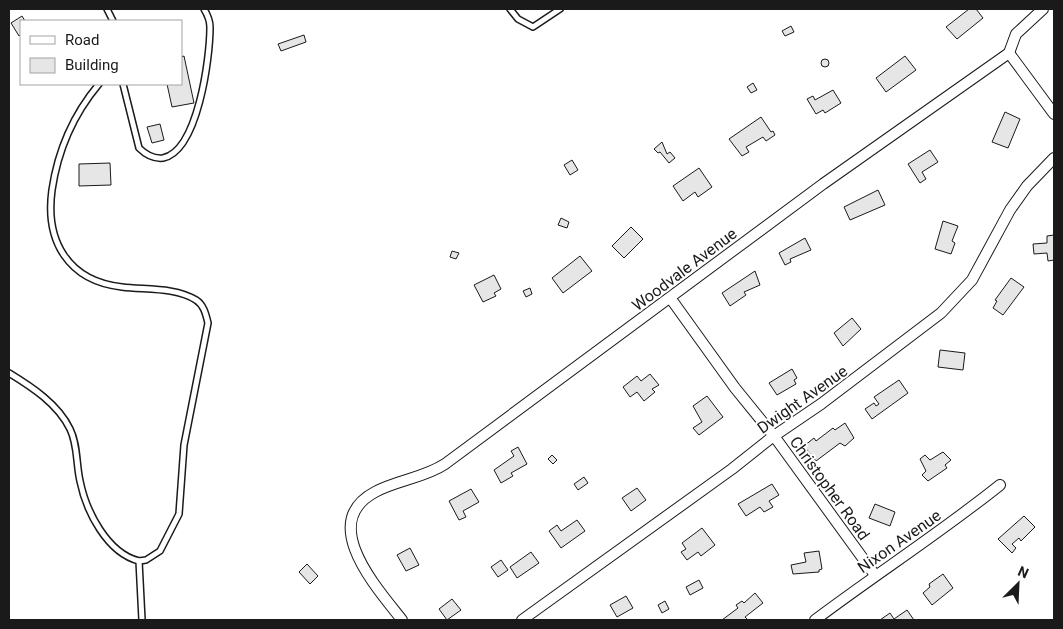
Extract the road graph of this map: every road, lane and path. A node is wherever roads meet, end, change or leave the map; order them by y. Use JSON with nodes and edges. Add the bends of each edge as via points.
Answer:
{"nodes":[{"id":1,"x":204,"y":9,"type":"edge"},
{"id":2,"x":510,"y":9,"type":"edge"},
{"id":3,"x":560,"y":9,"type":"edge"},
{"id":4,"x":1043,"y":9,"type":"edge"},
{"id":5,"x":1009,"y":52,"type":"junction"},
{"id":6,"x":99,"y":85,"type":"edge"},
{"id":7,"x":123,"y":85,"type":"edge"},
{"id":8,"x":1054,"y":114,"type":"edge"},
{"id":9,"x":1054,"y":158,"type":"edge"},
{"id":10,"x":671,"y":299,"type":"junction"},
{"id":11,"x":9,"y":373,"type":"edge"},
{"id":12,"x":774,"y":436,"type":"junction"},
{"id":13,"x":1000,"y":485,"type":"dead end"},
{"id":14,"x":139,"y":561,"type":"junction"},
{"id":15,"x":875,"y":575,"type":"junction"},
{"id":16,"x":142,"y":620,"type":"edge"},
{"id":17,"x":402,"y":620,"type":"edge"},
{"id":18,"x":522,"y":620,"type":"edge"},
{"id":19,"x":815,"y":620,"type":"edge"}],
"edges":[{"from":1,"to":7,"type":"lane","via":[[210,24],[207,61],[192,128],[177,151],[159,158],[146,155],[140,148]]},
{"from":2,"to":3,"type":"lane","via":[[518,19],[533,27]]},
{"from":4,"to":5,"type":"street","via":[[1016,34]]},
{"from":5,"to":8,"type":"street"},
{"from":5,"to":10,"type":"street","name":"Woodvale Avenue","via":[[823,184]]},
{"from":6,"to":14,"type":"lane","via":[[73,121],[55,168],[51,211],[59,249],[72,266],[99,283],[158,290],[195,300],[203,307],[208,323],[184,445],[179,514],[160,551]]},
{"from":9,"to":12,"type":"street","name":"Dwight Avenue","via":[[1027,186],[1010,210],[972,280],[955,301],[906,342]]},
{"from":10,"to":12,"type":"street","name":"Christopher Road","via":[[734,388]]},
{"from":10,"to":17,"type":"street","name":"Woodvale Avenue","via":[[445,464],[369,495],[362,502],[351,527],[352,541],[366,572]]},
{"from":11,"to":14,"type":"lane","via":[[42,395],[64,419],[75,442],[82,488],[91,512],[114,546]]},
{"from":12,"to":15,"type":"street","name":"Christopher Road"},
{"from":12,"to":18,"type":"street","name":"Dwight Avenue"},
{"from":13,"to":15,"type":"street","name":"Nixon Avenue"},
{"from":14,"to":16,"type":"lane"},
{"from":15,"to":19,"type":"street","name":"Nixon Avenue"}]}
